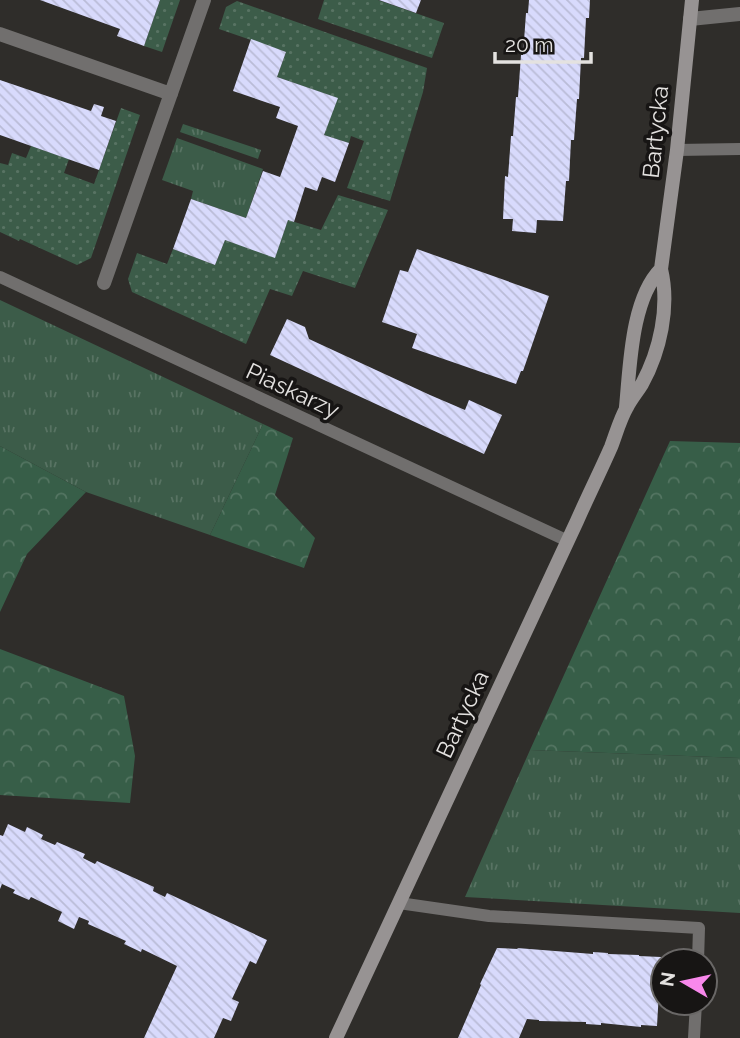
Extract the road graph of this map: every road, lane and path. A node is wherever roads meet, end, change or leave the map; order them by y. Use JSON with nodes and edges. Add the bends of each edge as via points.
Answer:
{"nodes":[{"id":1,"x":204,"y":0,"type":"edge"},
{"id":2,"x":692,"y":0,"type":"edge"},
{"id":3,"x":740,"y":14,"type":"edge"},
{"id":4,"x":690,"y":19,"type":"junction"},
{"id":5,"x":0,"y":34,"type":"edge"},
{"id":6,"x":171,"y":93,"type":"junction"},
{"id":7,"x":740,"y":149,"type":"edge"},
{"id":8,"x":677,"y":150,"type":"junction"},
{"id":9,"x":661,"y":270,"type":"junction"},
{"id":10,"x":0,"y":277,"type":"edge"},
{"id":11,"x":104,"y":283,"type":"dead end"},
{"id":12,"x":626,"y":407,"type":"junction"},
{"id":13,"x":568,"y":541,"type":"junction"},
{"id":14,"x":400,"y":902,"type":"junction"},
{"id":15,"x":698,"y":947,"type":"edge"},
{"id":16,"x":695,"y":1017,"type":"edge"},
{"id":17,"x":337,"y":1038,"type":"edge"},
{"id":18,"x":694,"y":1038,"type":"edge"}],
"edges":[{"from":1,"to":6,"type":"street"},
{"from":2,"to":4,"type":"street","name":"Bartycka"},
{"from":3,"to":4,"type":"street"},
{"from":4,"to":8,"type":"street","name":"Bartycka"},
{"from":5,"to":6,"type":"street"},
{"from":6,"to":11,"type":"street"},
{"from":7,"to":8,"type":"lane"},
{"from":8,"to":9,"type":"street","name":"Bartycka"},
{"from":9,"to":12,"type":"street","name":"Bartycka","via":[[648,285],[640,306]]},
{"from":9,"to":12,"type":"street","name":"Bartycka","via":[[666,303],[658,343],[649,371]]},
{"from":10,"to":13,"type":"lane","name":"Piaskarzy"},
{"from":12,"to":13,"type":"street","name":"Bartycka"},
{"from":13,"to":14,"type":"street","name":"Bartycka"},
{"from":14,"to":15,"type":"lane","via":[[489,916],[699,928]]},
{"from":14,"to":17,"type":"street","name":"Bartycka"},
{"from":16,"to":18,"type":"lane"}]}
